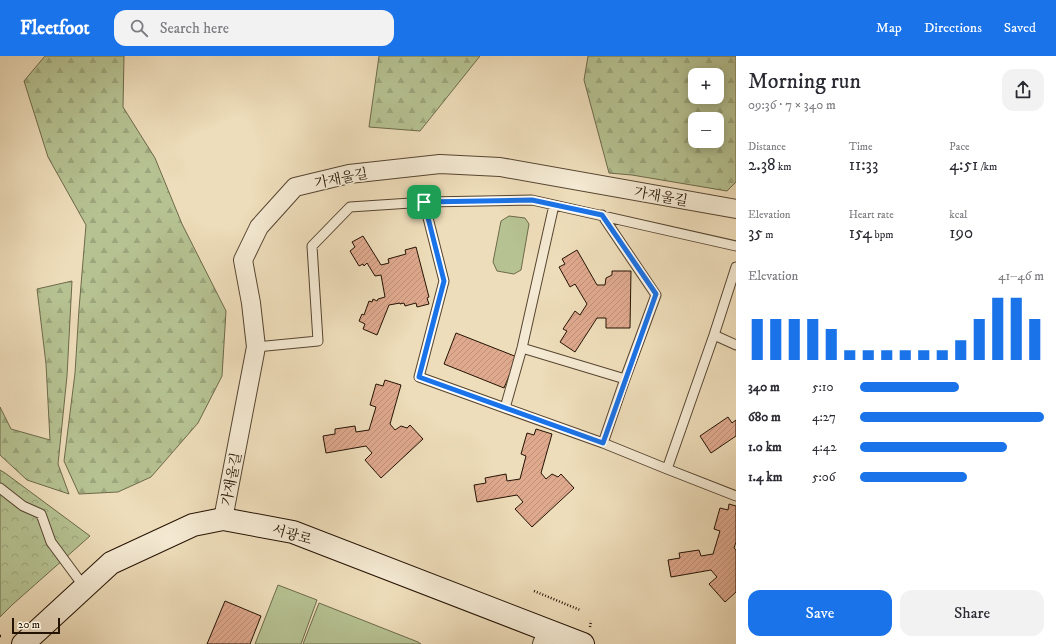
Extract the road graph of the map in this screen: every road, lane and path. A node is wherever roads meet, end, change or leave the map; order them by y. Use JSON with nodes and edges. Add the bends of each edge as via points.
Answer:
{"nodes":[{"id":1,"x":424,"y":202,"type":"junction"},
{"id":2,"x":554,"y":205,"type":"junction"},
{"id":3,"x":736,"y":209,"type":"edge"},
{"id":4,"x":602,"y":215,"type":"junction"},
{"id":5,"x":736,"y":246,"type":"edge"},
{"id":6,"x":736,"y":267,"type":"edge"},
{"id":7,"x":714,"y":335,"type":"junction"},
{"id":8,"x":736,"y":345,"type":"edge"},
{"id":9,"x":256,"y":347,"type":"junction"},
{"id":10,"x":522,"y":348,"type":"junction"},
{"id":11,"x":625,"y":379,"type":"junction"},
{"id":12,"x":505,"y":408,"type":"junction"},
{"id":13,"x":603,"y":443,"type":"junction"},
{"id":14,"x":667,"y":469,"type":"junction"},
{"id":15,"x":0,"y":488,"type":"edge"},
{"id":16,"x":736,"y":496,"type":"edge"},
{"id":17,"x":223,"y":519,"type":"junction"},
{"id":18,"x":84,"y":588,"type":"junction"},
{"id":19,"x":534,"y":591,"type":"dead end"},
{"id":20,"x":580,"y":610,"type":"dead end"},
{"id":21,"x":545,"y":637,"type":"edge"},
{"id":22,"x":23,"y":644,"type":"edge"},
{"id":23,"x":583,"y":644,"type":"edge"}],
"edges":[{"from":1,"to":2,"type":"lane","via":[[532,200]]},
{"from":1,"to":9,"type":"lane","via":[[350,207],[312,246],[318,341]]},
{"from":1,"to":12,"type":"lane","via":[[444,281],[419,377]]},
{"from":2,"to":4,"type":"lane"},
{"from":2,"to":10,"type":"lane"},
{"from":3,"to":9,"type":"street","name":"가재울길","via":[[500,167],[440,164],[349,174],[295,187],[259,227],[243,260]]},
{"from":4,"to":5,"type":"lane"},
{"from":4,"to":11,"type":"lane","via":[[656,294]]},
{"from":6,"to":7,"type":"lane"},
{"from":7,"to":8,"type":"lane"},
{"from":7,"to":14,"type":"lane"},
{"from":9,"to":17,"type":"street","name":"가재울길"},
{"from":10,"to":11,"type":"lane"},
{"from":10,"to":12,"type":"lane"},
{"from":11,"to":13,"type":"lane"},
{"from":12,"to":13,"type":"lane"},
{"from":13,"to":14,"type":"lane"},
{"from":14,"to":16,"type":"lane"},
{"from":15,"to":18,"type":"lane","via":[[23,506],[41,514],[51,542]]},
{"from":17,"to":18,"type":"street","name":"서광로","via":[[193,525],[111,563]]},
{"from":17,"to":21,"type":"street","name":"서광로","via":[[293,532]]},
{"from":18,"to":22,"type":"street","name":"서광로"},
{"from":19,"to":20,"type":"path"},
{"from":21,"to":23,"type":"street","name":"서광로"}]}
